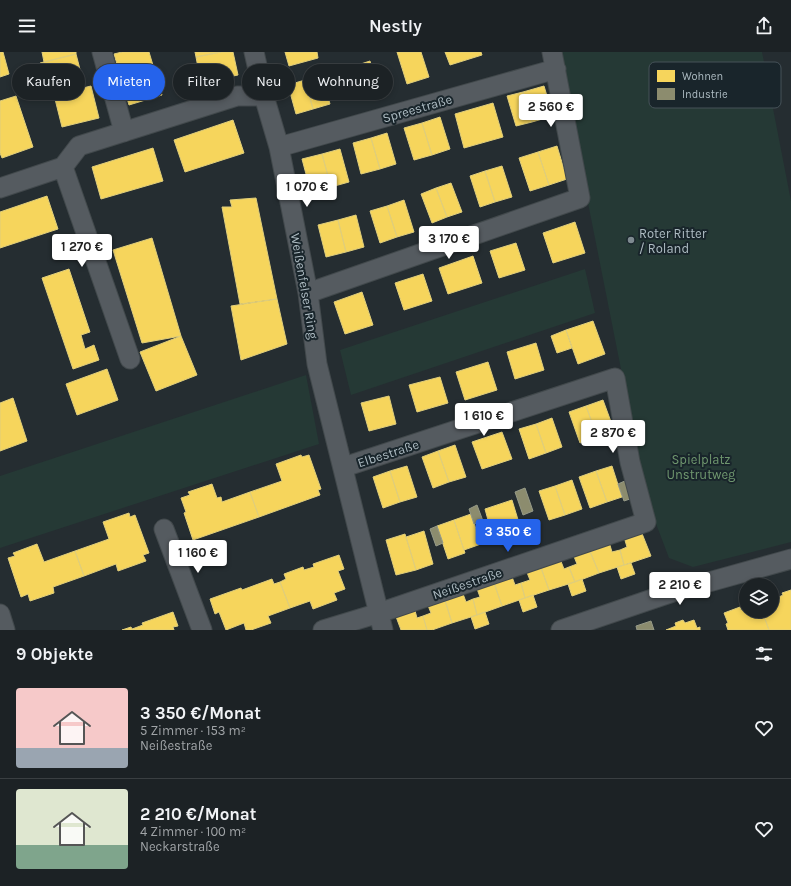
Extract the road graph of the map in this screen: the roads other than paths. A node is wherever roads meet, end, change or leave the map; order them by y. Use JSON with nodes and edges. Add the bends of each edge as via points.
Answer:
{"nodes":[{"id":1,"x":102,"y":52,"type":"edge"},
{"id":2,"x":254,"y":52,"type":"edge"},
{"id":3,"x":554,"y":60,"type":"edge"},
{"id":4,"x":257,"y":64,"type":"edge"},
{"id":5,"x":242,"y":96,"type":"edge"},
{"id":6,"x":265,"y":100,"type":"edge"},
{"id":7,"x":124,"y":132,"type":"junction"},
{"id":8,"x":279,"y":147,"type":"junction"},
{"id":9,"x":63,"y":167,"type":"junction"},
{"id":10,"x":0,"y":188,"type":"edge"},
{"id":11,"x":308,"y":294,"type":"junction"},
{"id":12,"x":130,"y":359,"type":"dead end"},
{"id":13,"x":344,"y":467,"type":"junction"},
{"id":14,"x":646,"y":522,"type":"joint"},
{"id":15,"x":164,"y":530,"type":"dead end"},
{"id":16,"x":791,"y":559,"type":"edge"},
{"id":17,"x":0,"y":614,"type":"edge"},
{"id":18,"x":381,"y":621,"type":"edge"},
{"id":19,"x":5,"y":630,"type":"edge"},
{"id":20,"x":202,"y":630,"type":"edge"},
{"id":21,"x":323,"y":630,"type":"edge"},
{"id":22,"x":561,"y":630,"type":"edge"}],
"edges":[{"from":1,"to":7,"type":"street"},
{"from":2,"to":4,"type":"street","name":"Weißenfelser Ring"},
{"from":3,"to":8,"type":"street","name":"Spreestraße"},
{"from":3,"to":11,"type":"street","via":[[580,198]]},
{"from":5,"to":7,"type":"street"},
{"from":6,"to":8,"type":"street","name":"Weißenfelser Ring"},
{"from":7,"to":9,"type":"street","via":[[79,146]]},
{"from":8,"to":11,"type":"street","name":"Weißenfelser Ring"},
{"from":9,"to":10,"type":"street"},
{"from":9,"to":12,"type":"street"},
{"from":11,"to":13,"type":"street","name":"Weißenfelser Ring","via":[[317,364]]},
{"from":13,"to":14,"type":"street","name":"Elbestraße","via":[[615,378],[630,462]]},
{"from":13,"to":18,"type":"street","name":"Weißenfelser Ring"},
{"from":14,"to":18,"type":"street","name":"Neißestraße"},
{"from":15,"to":20,"type":"street"},
{"from":16,"to":22,"type":"street","via":[[673,592]]},
{"from":17,"to":19,"type":"street"},
{"from":18,"to":21,"type":"street"}]}
